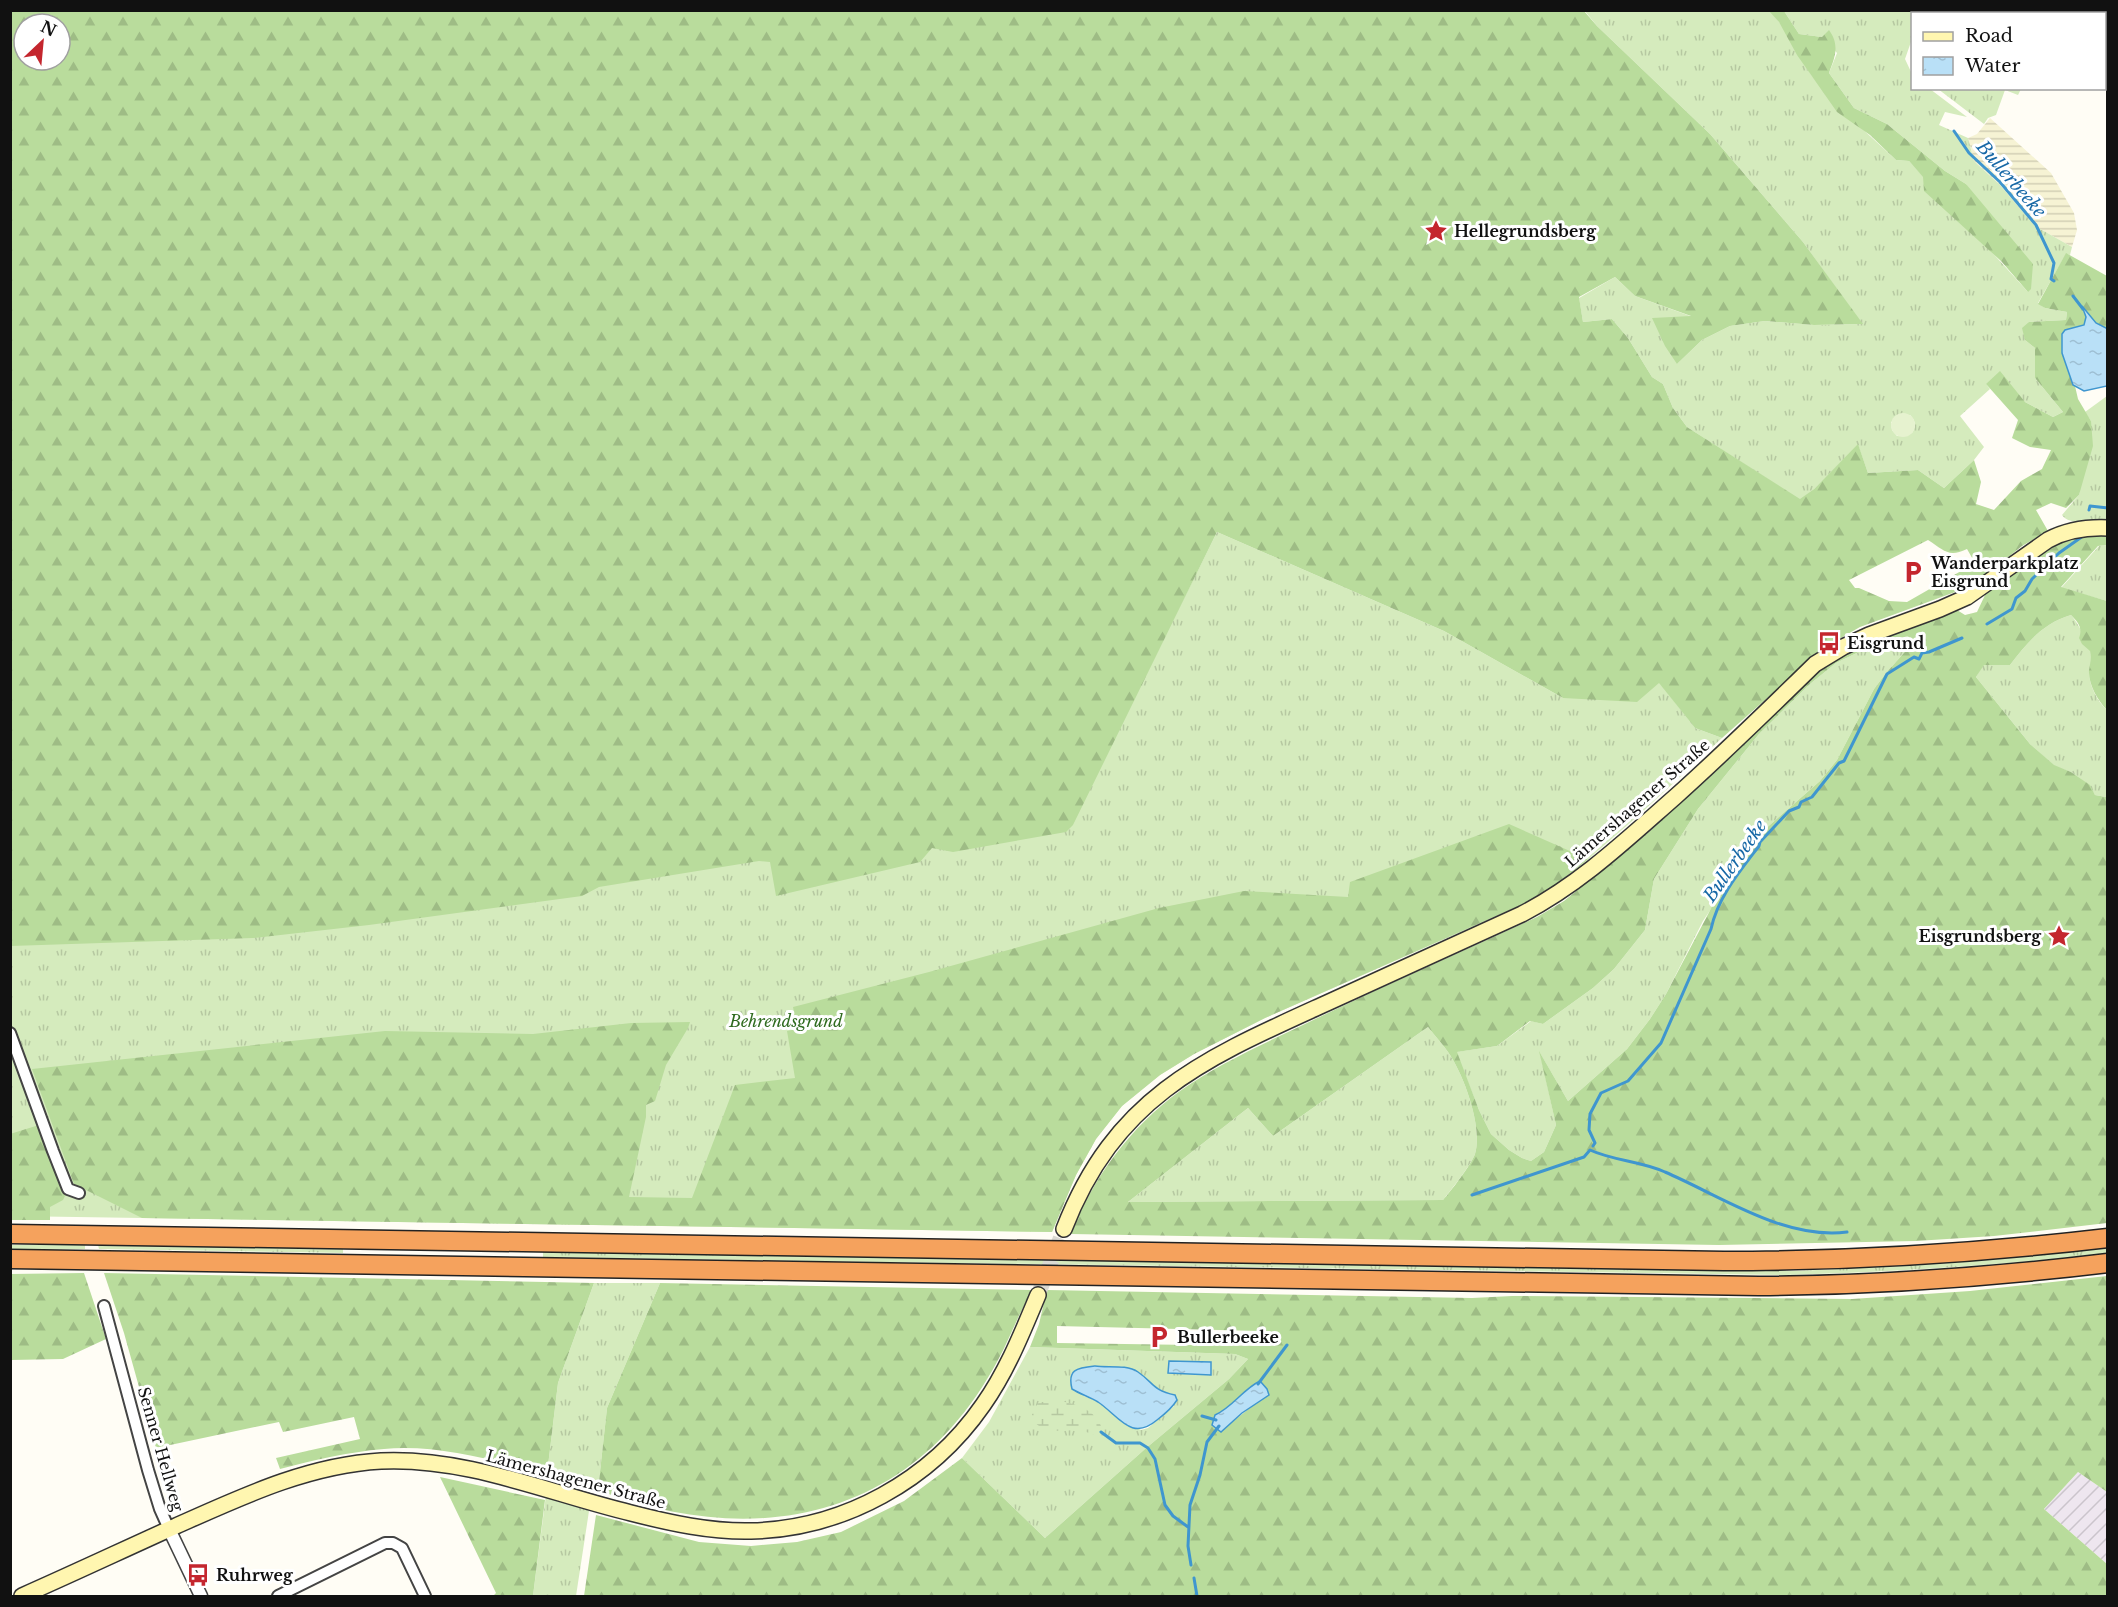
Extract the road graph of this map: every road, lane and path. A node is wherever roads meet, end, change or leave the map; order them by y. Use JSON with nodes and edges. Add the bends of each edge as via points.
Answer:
{"nodes":[{"id":1,"x":2108,"y":528,"type":"edge"},
{"id":2,"x":10,"y":1033,"type":"edge"},
{"id":3,"x":79,"y":1193,"type":"dead end"},
{"id":4,"x":1064,"y":1229,"type":"tunnel mouth"},
{"id":5,"x":10,"y":1234,"type":"edge"},
{"id":6,"x":2108,"y":1238,"type":"edge"},
{"id":7,"x":10,"y":1259,"type":"edge"},
{"id":8,"x":2108,"y":1263,"type":"edge"},
{"id":9,"x":1038,"y":1295,"type":"tunnel mouth"},
{"id":10,"x":104,"y":1306,"type":"dead end"},
{"id":11,"x":169,"y":1529,"type":"junction"},
{"id":12,"x":22,"y":1596,"type":"edge"},
{"id":13,"x":201,"y":1596,"type":"edge"},
{"id":14,"x":278,"y":1596,"type":"edge"},
{"id":15,"x":425,"y":1596,"type":"edge"}],
"edges":[{"from":1,"to":4,"type":"main road","name":"Lämershagener Straße","via":[[2062,533],[1967,597],[1869,635],[1815,664],[1649,820],[1558,894],[1512,919],[1266,1030],[1172,1083],[1136,1114],[1111,1143],[1083,1187]]},
{"from":2,"to":3,"type":"street","via":[[64,1179],[69,1189]]},
{"from":5,"to":6,"type":"highway","via":[[1666,1260],[1880,1258]]},
{"from":7,"to":8,"type":"highway","via":[[1695,1285],[1882,1283]]},
{"from":9,"to":11,"type":"main road","name":"Lämershagener Straße","via":[[1000,1378],[962,1433],[910,1479],[882,1496],[832,1517],[773,1530],[711,1529],[629,1513],[494,1474],[391,1461],[297,1476]]},
{"from":10,"to":11,"type":"street","name":"Senner Hellweg","via":[[148,1470]]},
{"from":11,"to":12,"type":"main road","name":"Lämershagener Straße"},
{"from":11,"to":13,"type":"street","name":"Senner Hellweg"},
{"from":14,"to":15,"type":"street","via":[[389,1543],[402,1548]]}]}
